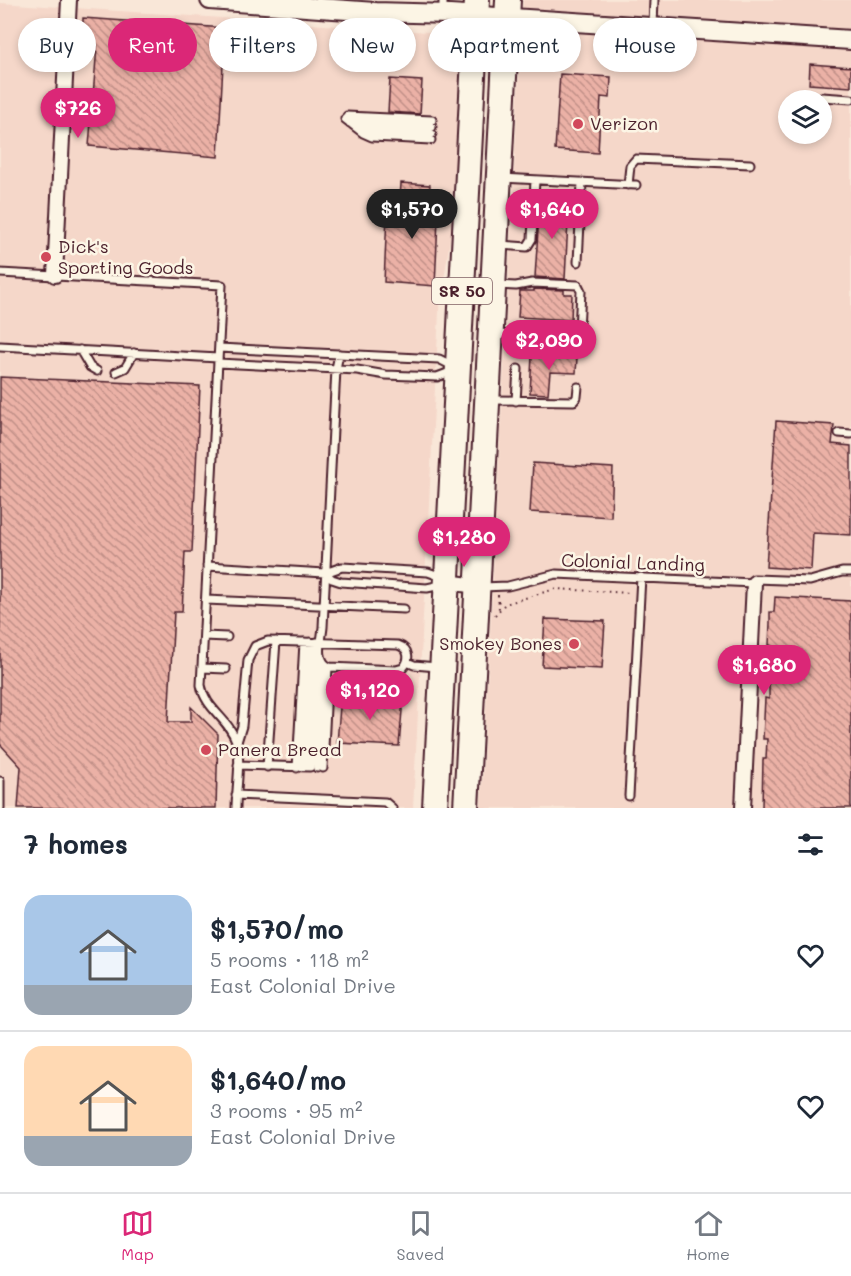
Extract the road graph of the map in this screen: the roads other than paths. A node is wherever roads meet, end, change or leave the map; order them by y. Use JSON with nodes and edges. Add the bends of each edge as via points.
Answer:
{"nodes":[{"id":1,"x":69,"y":0,"type":"edge"},
{"id":2,"x":210,"y":0,"type":"edge"},
{"id":3,"x":654,"y":0,"type":"edge"},
{"id":4,"x":443,"y":7,"type":"edge"},
{"id":5,"x":476,"y":8,"type":"edge"},
{"id":6,"x":508,"y":9,"type":"edge"},
{"id":7,"x":653,"y":18,"type":"edge"},
{"id":8,"x":593,"y":20,"type":"edge"},
{"id":9,"x":697,"y":30,"type":"edge"},
{"id":10,"x":851,"y":40,"type":"edge"},
{"id":11,"x":832,"y":98,"type":"edge"},
{"id":12,"x":851,"y":99,"type":"edge"},
{"id":13,"x":432,"y":130,"type":"joint"},
{"id":14,"x":750,"y":164,"type":"dead end"},
{"id":15,"x":499,"y":177,"type":"junction"},
{"id":16,"x":535,"y":180,"type":"junction"},
{"id":17,"x":582,"y":183,"type":"junction"},
{"id":18,"x":495,"y":245,"type":"junction"},
{"id":19,"x":578,"y":262,"type":"dead end"},
{"id":20,"x":0,"y":273,"type":"edge"},
{"id":21,"x":55,"y":276,"type":"junction"},
{"id":22,"x":493,"y":285,"type":"junction"},
{"id":23,"x":491,"y":334,"type":"junction"},
{"id":24,"x":0,"y":346,"type":"edge"},
{"id":25,"x":219,"y":348,"type":"junction"},
{"id":26,"x":80,"y":350,"type":"junction"},
{"id":27,"x":134,"y":353,"type":"junction"},
{"id":28,"x":339,"y":354,"type":"junction"},
{"id":29,"x":218,"y":361,"type":"junction"},
{"id":30,"x":336,"y":369,"type":"junction"},
{"id":31,"x":458,"y":369,"type":"junction"},
{"id":32,"x":518,"y":369,"type":"dead end"},
{"id":33,"x":97,"y":371,"type":"dead end"},
{"id":34,"x":116,"y":372,"type":"dead end"},
{"id":35,"x":578,"y":387,"type":"dead end"},
{"id":36,"x":487,"y":400,"type":"junction"},
{"id":37,"x":516,"y":400,"type":"junction"},
{"id":38,"x":840,"y":433,"type":"dead end"},
{"id":39,"x":851,"y":434,"type":"edge"},
{"id":40,"x":207,"y":566,"type":"junction"},
{"id":41,"x":851,"y":572,"type":"edge"},
{"id":42,"x":325,"y":573,"type":"junction"},
{"id":43,"x":641,"y":577,"type":"junction"},
{"id":44,"x":754,"y":581,"type":"junction"},
{"id":45,"x":447,"y":582,"type":"junction"},
{"id":46,"x":477,"y":586,"type":"junction"},
{"id":47,"x":206,"y":600,"type":"junction"},
{"id":48,"x":324,"y":605,"type":"junction"},
{"id":49,"x":404,"y":609,"type":"dead end"},
{"id":50,"x":204,"y":636,"type":"junction"},
{"id":51,"x":227,"y":637,"type":"dead end"},
{"id":52,"x":276,"y":641,"type":"junction"},
{"id":53,"x":313,"y":642,"type":"junction"},
{"id":54,"x":407,"y":662,"type":"junction"},
{"id":55,"x":325,"y":665,"type":"junction"},
{"id":56,"x":202,"y":668,"type":"junction"},
{"id":57,"x":443,"y":668,"type":"junction"},
{"id":58,"x":226,"y":669,"type":"dead end"},
{"id":59,"x":237,"y":742,"type":"junction"},
{"id":60,"x":238,"y":765,"type":"junction"},
{"id":61,"x":267,"y":767,"type":"junction"},
{"id":62,"x":310,"y":768,"type":"junction"},
{"id":63,"x":0,"y":781,"type":"edge"},
{"id":64,"x":236,"y":795,"type":"junction"},
{"id":65,"x":629,"y":796,"type":"dead end"},
{"id":66,"x":314,"y":798,"type":"junction"},
{"id":67,"x":436,"y":807,"type":"edge"},
{"id":68,"x":0,"y":808,"type":"edge"},
{"id":69,"x":236,"y":808,"type":"edge"},
{"id":70,"x":313,"y":808,"type":"edge"},
{"id":71,"x":392,"y":808,"type":"edge"},
{"id":72,"x":466,"y":808,"type":"edge"},
{"id":73,"x":743,"y":808,"type":"edge"}],
"edges":[{"from":1,"to":21,"type":"street"},
{"from":2,"to":4,"type":"street","via":[[375,12]]},
{"from":3,"to":7,"type":"lane"},
{"from":4,"to":5,"type":"street"},
{"from":5,"to":6,"type":"street"},
{"from":5,"to":31,"type":"highway","number":"SR 50"},
{"from":6,"to":8,"type":"street"},
{"from":6,"to":15,"type":"highway","number":"SR 50"},
{"from":9,"to":10,"type":"street"},
{"from":11,"to":12,"type":"lane"},
{"from":13,"to":13,"type":"lane","via":[[347,119],[372,137]]},
{"from":14,"to":17,"type":"lane","via":[[636,159],[630,166],[632,185]]},
{"from":15,"to":16,"type":"lane"},
{"from":15,"to":18,"type":"highway","number":"SR 50"},
{"from":16,"to":17,"type":"lane"},
{"from":16,"to":18,"type":"lane","via":[[532,239],[528,247]]},
{"from":17,"to":19,"type":"lane"},
{"from":18,"to":22,"type":"highway","number":"SR 50"},
{"from":20,"to":21,"type":"lane"},
{"from":21,"to":25,"type":"lane","via":[[222,285]]},
{"from":22,"to":23,"type":"highway","number":"SR 50"},
{"from":22,"to":23,"type":"lane","via":[[578,285],[581,291],[579,330],[572,338]]},
{"from":23,"to":36,"type":"highway","number":"SR 50"},
{"from":24,"to":26,"type":"lane"},
{"from":25,"to":28,"type":"lane"},
{"from":25,"to":29,"type":"lane"},
{"from":26,"to":27,"type":"lane"},
{"from":26,"to":33,"type":"lane"},
{"from":27,"to":29,"type":"lane"},
{"from":27,"to":34,"type":"lane","via":[[125,368]]},
{"from":28,"to":30,"type":"lane"},
{"from":28,"to":31,"type":"lane","via":[[439,359]]},
{"from":29,"to":30,"type":"lane"},
{"from":29,"to":40,"type":"lane"},
{"from":30,"to":31,"type":"lane","via":[[437,377]]},
{"from":30,"to":42,"type":"lane"},
{"from":31,"to":45,"type":"highway","number":"SR 50"},
{"from":32,"to":37,"type":"lane"},
{"from":35,"to":37,"type":"lane","via":[[574,401]]},
{"from":36,"to":37,"type":"lane"},
{"from":36,"to":46,"type":"highway","number":"SR 50"},
{"from":38,"to":39,"type":"lane"},
{"from":40,"to":42,"type":"lane"},
{"from":40,"to":47,"type":"lane"},
{"from":41,"to":44,"type":"lane","name":"Colonial Landing","via":[[810,581]]},
{"from":42,"to":45,"type":"lane","via":[[341,582],[433,588]]},
{"from":42,"to":45,"type":"lane","via":[[342,567],[428,572]]},
{"from":42,"to":48,"type":"lane"},
{"from":43,"to":44,"type":"lane","name":"Colonial Landing"},
{"from":43,"to":46,"type":"lane","name":"Colonial Landing","via":[[556,574],[508,586]]},
{"from":43,"to":65,"type":"lane"},
{"from":44,"to":73,"type":"street"},
{"from":45,"to":46,"type":"street"},
{"from":45,"to":57,"type":"highway","number":"SR 50"},
{"from":46,"to":72,"type":"highway","number":"SR 50"},
{"from":47,"to":48,"type":"lane"},
{"from":47,"to":50,"type":"lane"},
{"from":48,"to":49,"type":"lane"},
{"from":48,"to":53,"type":"lane"},
{"from":50,"to":51,"type":"lane"},
{"from":50,"to":56,"type":"lane"},
{"from":52,"to":53,"type":"lane"},
{"from":52,"to":59,"type":"lane","via":[[259,643],[249,655]]},
{"from":52,"to":61,"type":"lane"},
{"from":53,"to":54,"type":"lane","via":[[398,645],[406,649]]},
{"from":53,"to":55,"type":"lane"},
{"from":53,"to":62,"type":"lane"},
{"from":53,"to":62,"type":"lane"},
{"from":54,"to":55,"type":"lane","via":[[396,670]]},
{"from":54,"to":57,"type":"lane"},
{"from":55,"to":62,"type":"lane"},
{"from":56,"to":58,"type":"lane"},
{"from":56,"to":59,"type":"lane","via":[[204,697]]},
{"from":57,"to":67,"type":"highway","number":"SR 50"},
{"from":59,"to":60,"type":"lane"},
{"from":60,"to":61,"type":"lane"},
{"from":60,"to":64,"type":"lane"},
{"from":61,"to":62,"type":"lane"},
{"from":63,"to":68,"type":"lane"},
{"from":64,"to":66,"type":"lane"},
{"from":64,"to":69,"type":"lane"},
{"from":66,"to":70,"type":"lane"},
{"from":66,"to":71,"type":"lane","via":[[385,802]]}]}
